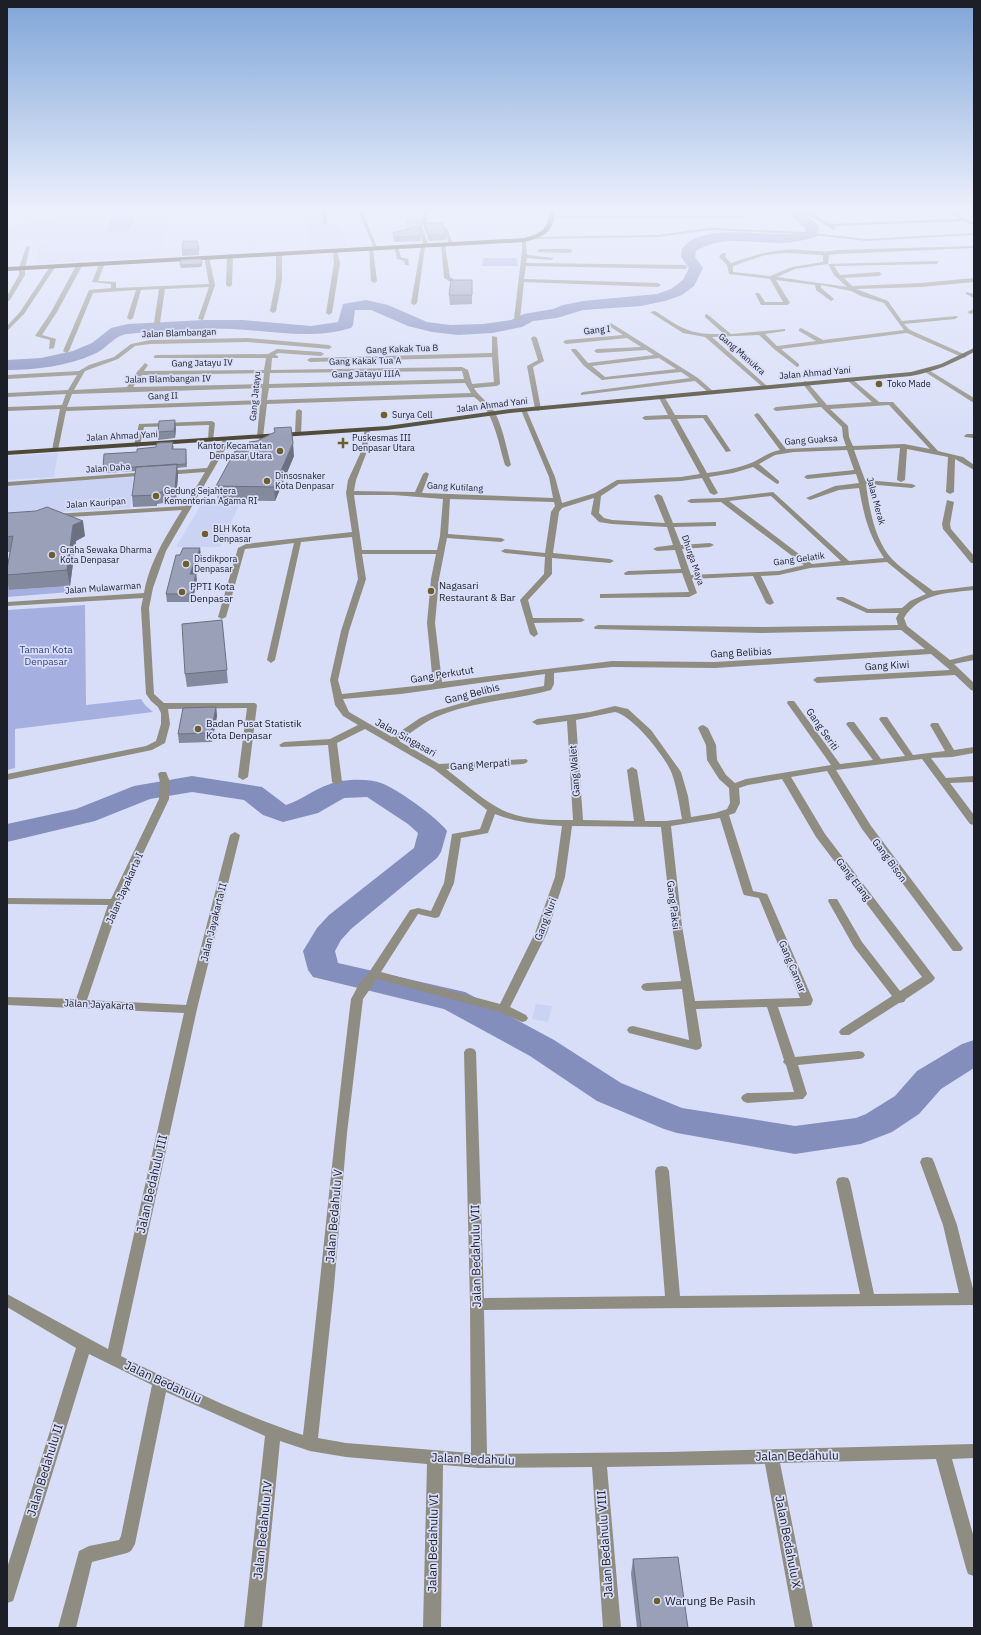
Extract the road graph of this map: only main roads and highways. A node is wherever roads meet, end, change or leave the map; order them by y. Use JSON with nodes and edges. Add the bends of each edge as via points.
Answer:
{"nodes":[{"id":1,"x":974,"y":350,"type":"edge"},
{"id":2,"x":7,"y":453,"type":"edge"}],
"edges":[{"from":1,"to":2,"type":"main road","name":"Jalan Ahmad Yani","via":[[927,371],[850,380],[492,413],[426,424],[367,430]]}]}
